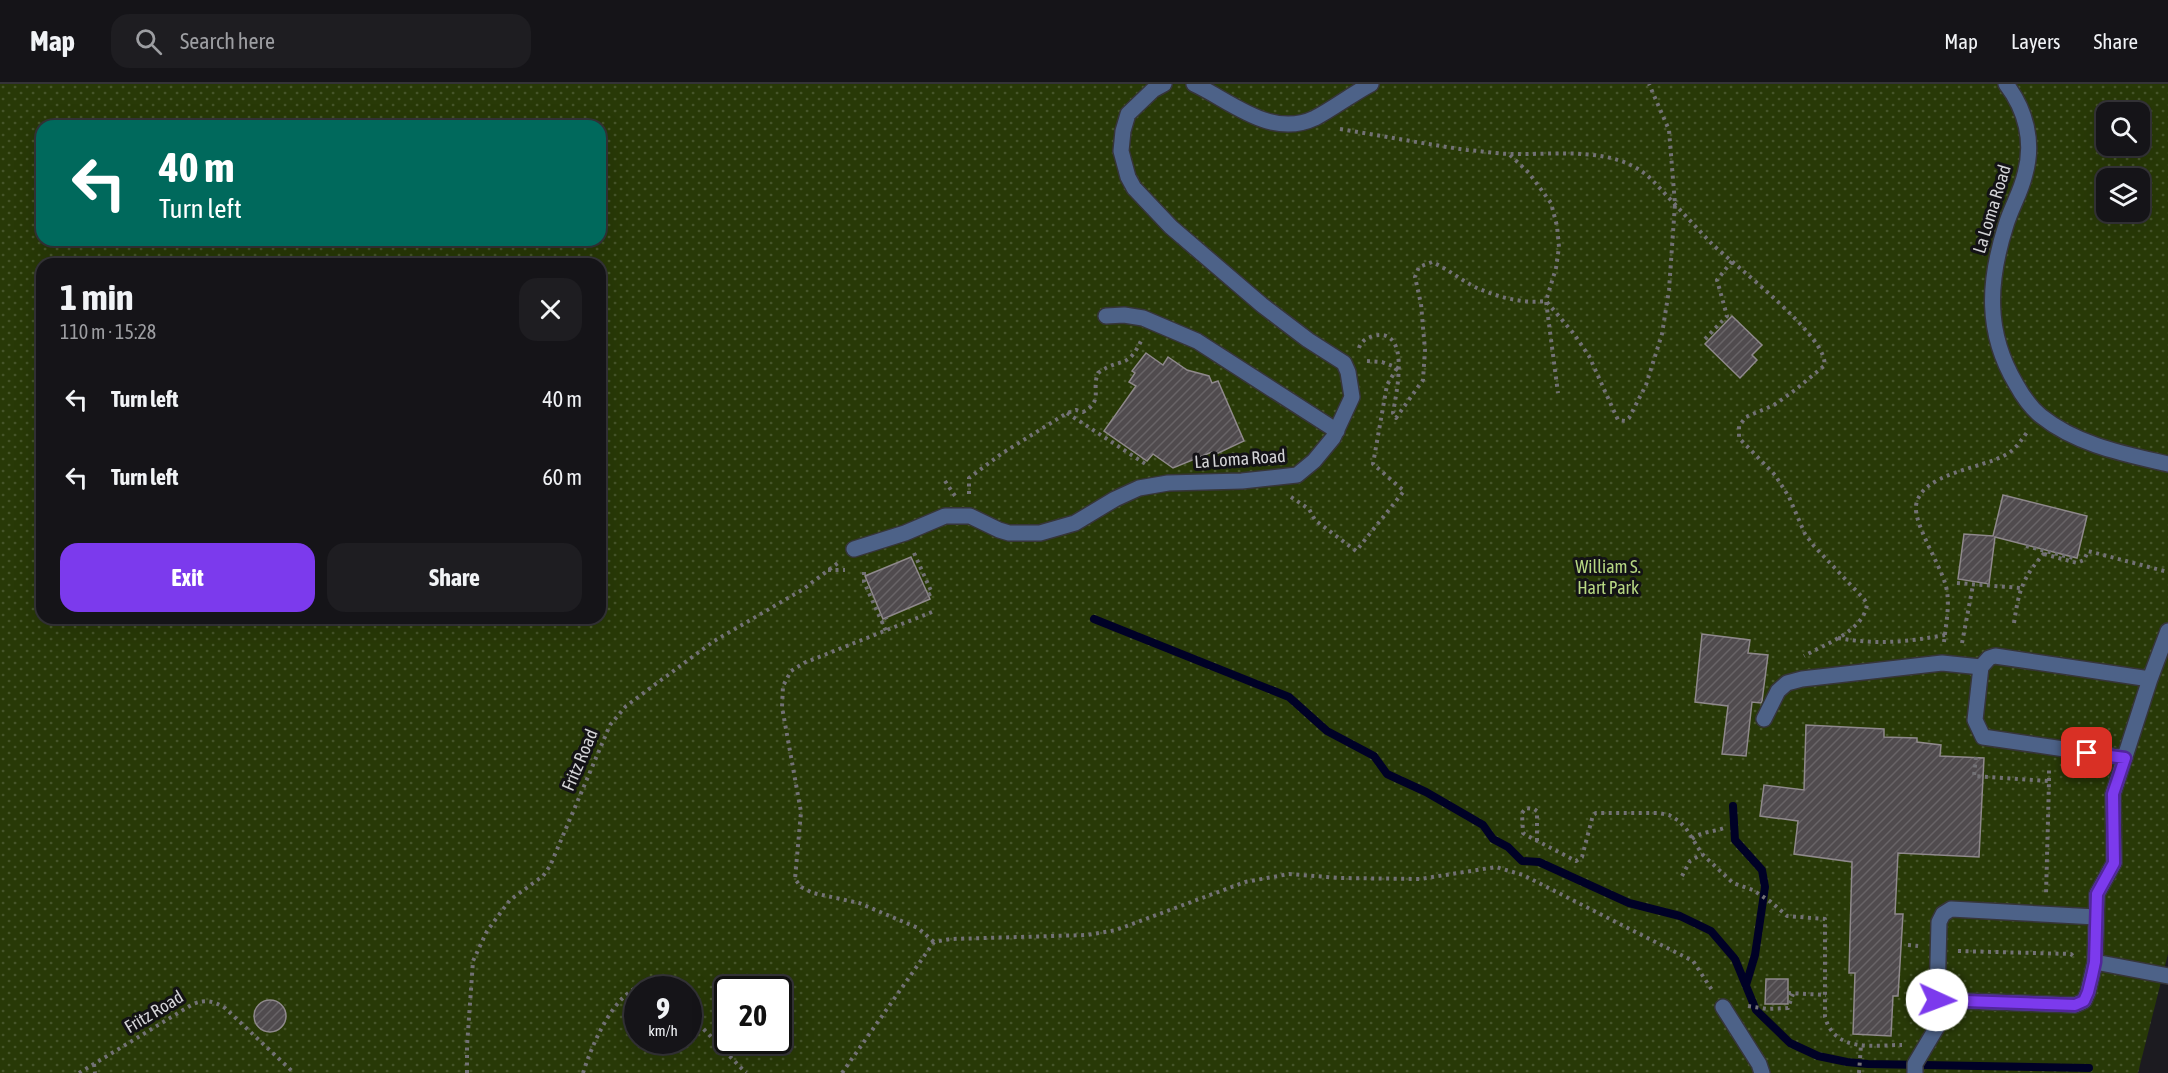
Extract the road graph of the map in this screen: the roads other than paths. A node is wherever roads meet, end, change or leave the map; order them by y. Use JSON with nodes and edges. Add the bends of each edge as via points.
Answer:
{"nodes":[{"id":1,"x":1164,"y":84,"type":"edge"},
{"id":2,"x":1194,"y":84,"type":"edge"},
{"id":3,"x":1371,"y":84,"type":"edge"},
{"id":4,"x":2006,"y":84,"type":"edge"},
{"id":5,"x":1106,"y":316,"type":"dead end"},
{"id":6,"x":1336,"y":431,"type":"junction"},
{"id":7,"x":2168,"y":464,"type":"edge"},
{"id":8,"x":855,"y":549,"type":"road end"},
{"id":9,"x":2168,"y":631,"type":"edge"},
{"id":10,"x":1981,"y":667,"type":"junction"},
{"id":11,"x":2150,"y":679,"type":"junction"},
{"id":12,"x":1764,"y":719,"type":"dead end"},
{"id":13,"x":2125,"y":758,"type":"junction"},
{"id":14,"x":2096,"y":916,"type":"junction"},
{"id":15,"x":2093,"y":969,"type":"junction"},
{"id":16,"x":2168,"y":976,"type":"edge"},
{"id":17,"x":1937,"y":1000,"type":"junction"},
{"id":18,"x":1723,"y":1007,"type":"road end"},
{"id":19,"x":1762,"y":1073,"type":"edge"},
{"id":20,"x":1914,"y":1073,"type":"edge"}],
"edges":[{"from":1,"to":6,"type":"lane","name":"La Loma Road","via":[[1128,114],[1121,151],[1128,177],[1171,226],[1262,305],[1344,363],[1352,397]]},
{"from":2,"to":3,"type":"lane","via":[[1246,114],[1281,124],[1313,119]]},
{"from":4,"to":7,"type":"lane","name":"La Loma Road","via":[[2024,116],[2029,150],[2025,174],[1995,263],[1991,301],[1999,350],[2023,396],[2040,416],[2110,450]]},
{"from":5,"to":6,"type":"lane","via":[[1143,318],[1197,341]]},
{"from":6,"to":8,"type":"lane","name":"La Loma Road","via":[[1334,438],[1297,475],[1139,488],[1075,523],[1040,533],[1009,533],[970,516],[945,516]]},
{"from":9,"to":11,"type":"lane"},
{"from":10,"to":11,"type":"lane","via":[[1995,656]]},
{"from":10,"to":12,"type":"lane","via":[[1942,663],[1786,683]]},
{"from":10,"to":13,"type":"lane","via":[[1975,720],[1983,737]]},
{"from":11,"to":13,"type":"lane"},
{"from":13,"to":14,"type":"lane","via":[[2113,794],[2114,863],[2097,894]]},
{"from":14,"to":15,"type":"lane"},
{"from":14,"to":17,"type":"lane","via":[[1951,909],[1939,922]]},
{"from":15,"to":16,"type":"lane"},
{"from":15,"to":17,"type":"lane","via":[[2084,1001],[2075,1005]]},
{"from":17,"to":20,"type":"lane","via":[[1937,1027],[1915,1064]]},
{"from":18,"to":19,"type":"lane"}]}
